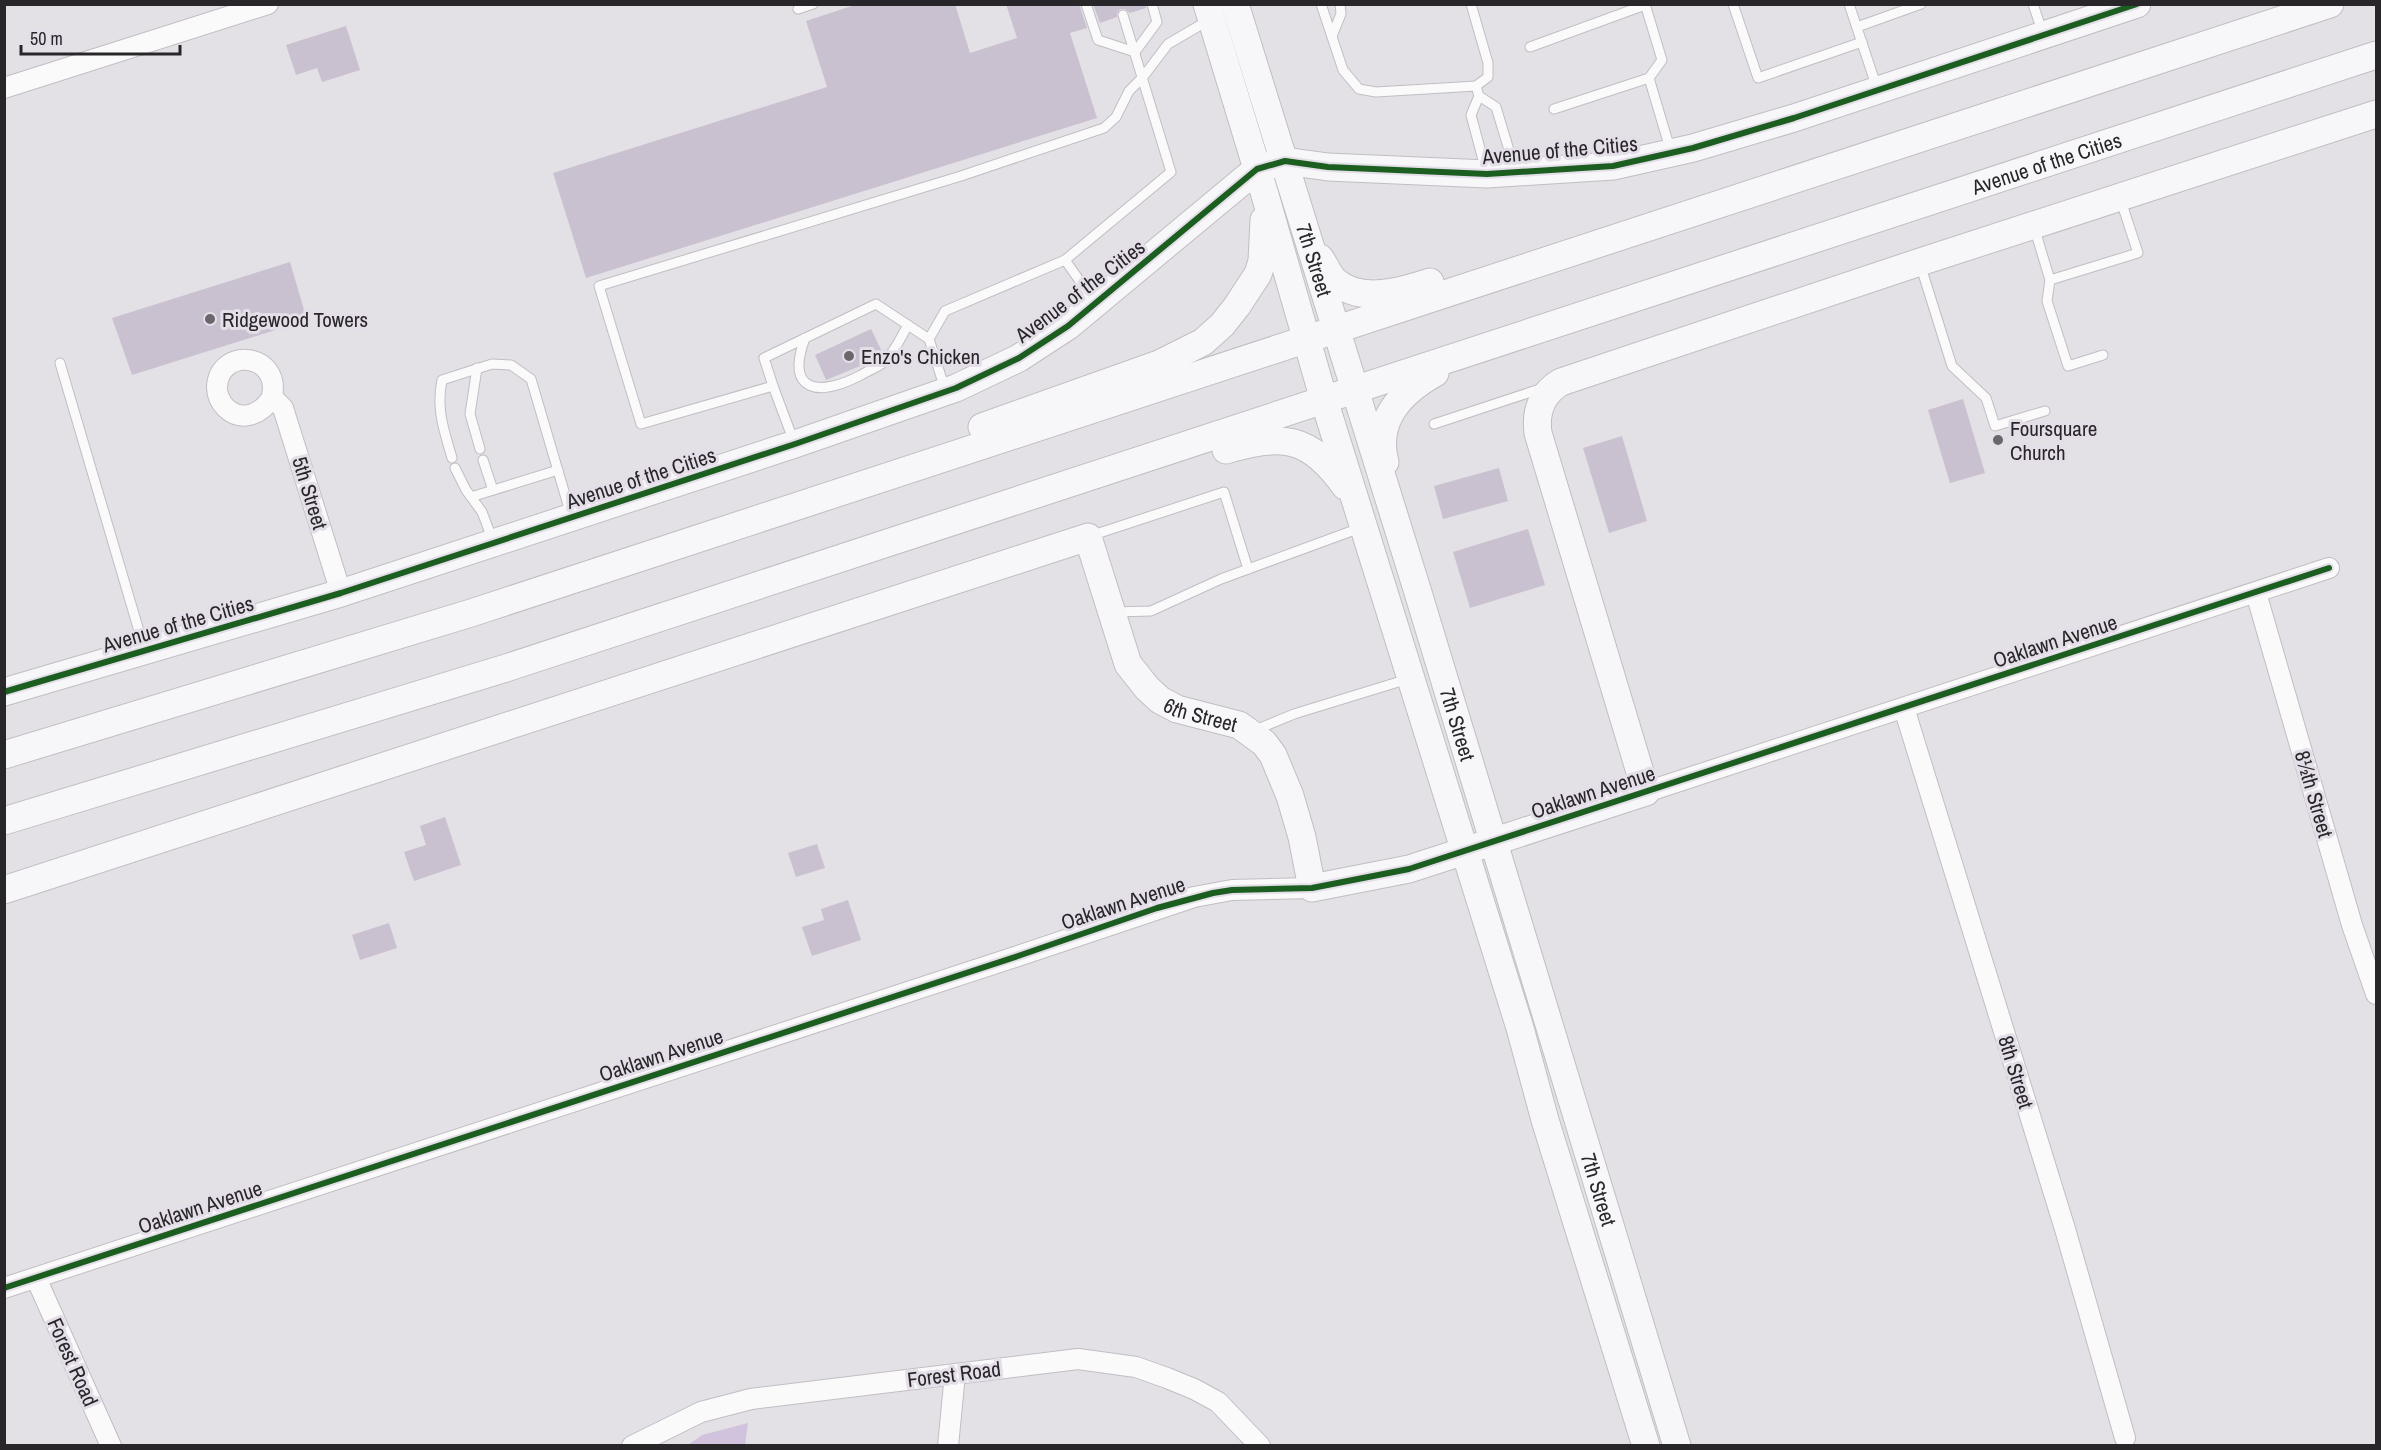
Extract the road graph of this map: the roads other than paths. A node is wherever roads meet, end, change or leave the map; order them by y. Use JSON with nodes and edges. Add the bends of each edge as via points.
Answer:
{"nodes":[{"id":1,"x":268,"y":4,"type":"edge"},
{"id":2,"x":813,"y":4,"type":"edge"},
{"id":3,"x":1086,"y":4,"type":"edge"},
{"id":4,"x":1152,"y":4,"type":"edge"},
{"id":5,"x":1235,"y":4,"type":"edge"},
{"id":6,"x":1321,"y":4,"type":"edge"},
{"id":7,"x":1340,"y":4,"type":"edge"},
{"id":8,"x":1471,"y":4,"type":"edge"},
{"id":9,"x":1733,"y":4,"type":"edge"},
{"id":10,"x":1849,"y":4,"type":"edge"},
{"id":11,"x":1921,"y":4,"type":"edge"},
{"id":12,"x":2033,"y":4,"type":"edge"},
{"id":13,"x":2137,"y":4,"type":"edge"},
{"id":14,"x":2330,"y":4,"type":"edge"},
{"id":15,"x":1645,"y":5,"type":"edge"},
{"id":16,"x":1901,"y":8,"type":"edge"},
{"id":17,"x":798,"y":9,"type":"dead end"},
{"id":18,"x":1209,"y":12,"type":"edge"},
{"id":19,"x":209,"y":14,"type":"edge"},
{"id":20,"x":1124,"y":15,"type":"dead end"},
{"id":21,"x":1857,"y":27,"type":"junction"},
{"id":22,"x":2043,"y":35,"type":"junction"},
{"id":23,"x":1332,"y":36,"type":"junction"},
{"id":24,"x":1862,"y":42,"type":"junction"},
{"id":25,"x":1530,"y":47,"type":"dead end"},
{"id":26,"x":1135,"y":52,"type":"junction"},
{"id":27,"x":2376,"y":55,"type":"edge"},
{"id":28,"x":1143,"y":77,"type":"junction"},
{"id":29,"x":1649,"y":78,"type":"junction"},
{"id":30,"x":4,"y":88,"type":"edge"},
{"id":31,"x":1878,"y":90,"type":"junction"},
{"id":32,"x":1478,"y":91,"type":"junction"},
{"id":33,"x":1554,"y":110,"type":"dead end"},
{"id":34,"x":2376,"y":114,"type":"edge"},
{"id":35,"x":1672,"y":154,"type":"junction"},
{"id":36,"x":1285,"y":162,"type":"junction"},
{"id":37,"x":1257,"y":169,"type":"junction"},
{"id":38,"x":1516,"y":173,"type":"junction"},
{"id":39,"x":1487,"y":174,"type":"junction"},
{"id":40,"x":1265,"y":195,"type":"junction"},
{"id":41,"x":2120,"y":197,"type":"junction"},
{"id":42,"x":1735,"y":199,"type":"junction"},
{"id":43,"x":2033,"y":225,"type":"junction"},
{"id":44,"x":1308,"y":239,"type":"junction"},
{"id":45,"x":1065,"y":260,"type":"junction"},
{"id":46,"x":1920,"y":262,"type":"junction"},
{"id":47,"x":2050,"y":280,"type":"junction"},
{"id":48,"x":1095,"y":304,"type":"junction"},
{"id":49,"x":908,"y":325,"type":"junction"},
{"id":50,"x":1336,"y":331,"type":"junction"},
{"id":51,"x":805,"y":338,"type":"junction"},
{"id":52,"x":928,"y":339,"type":"junction"},
{"id":53,"x":1306,"y":341,"type":"junction"},
{"id":54,"x":1474,"y":351,"type":"junction"},
{"id":55,"x":2103,"y":355,"type":"dead end"},
{"id":56,"x":60,"y":363,"type":"dead end"},
{"id":57,"x":477,"y":368,"type":"junction"},
{"id":58,"x":1561,"y":382,"type":"junction"},
{"id":59,"x":773,"y":386,"type":"junction"},
{"id":60,"x":1354,"y":390,"type":"junction"},
{"id":61,"x":946,"y":392,"type":"junction"},
{"id":62,"x":272,"y":397,"type":"dead end"},
{"id":63,"x":1324,"y":400,"type":"junction"},
{"id":64,"x":2045,"y":411,"type":"dead end"},
{"id":65,"x":1434,"y":424,"type":"dead end"},
{"id":66,"x":795,"y":444,"type":"junction"},
{"id":67,"x":480,"y":449,"type":"dead end"},
{"id":68,"x":483,"y":460,"type":"dead end"},
{"id":69,"x":558,"y":470,"type":"junction"},
{"id":70,"x":493,"y":490,"type":"junction"},
{"id":71,"x":471,"y":497,"type":"junction"},
{"id":72,"x":1359,"y":514,"type":"junction"},
{"id":73,"x":768,"y":516,"type":"junction"},
{"id":74,"x":572,"y":518,"type":"junction"},
{"id":75,"x":952,"y":522,"type":"junction"},
{"id":76,"x":1088,"y":537,"type":"junction"},
{"id":77,"x":494,"y":544,"type":"junction"},
{"id":78,"x":1402,"y":546,"type":"junction"},
{"id":79,"x":2329,"y":568,"type":"dead end"},
{"id":80,"x":1248,"y":569,"type":"junction"},
{"id":81,"x":341,"y":593,"type":"junction"},
{"id":82,"x":2256,"y":593,"type":"junction"},
{"id":83,"x":1111,"y":612,"type":"junction"},
{"id":84,"x":145,"y":652,"type":"junction"},
{"id":85,"x":1410,"y":678,"type":"junction"},
{"id":86,"x":4,"y":692,"type":"edge"},
{"id":87,"x":1904,"y":708,"type":"junction"},
{"id":88,"x":1251,"y":732,"type":"junction"},
{"id":89,"x":4,"y":755,"type":"edge"},
{"id":90,"x":1646,"y":792,"type":"junction"},
{"id":91,"x":4,"y":820,"type":"edge"},
{"id":92,"x":1492,"y":841,"type":"junction"},
{"id":93,"x":1464,"y":852,"type":"junction"},
{"id":94,"x":1312,"y":888,"type":"junction"},
{"id":95,"x":4,"y":890,"type":"edge"},
{"id":96,"x":2376,"y":994,"type":"edge"},
{"id":97,"x":36,"y":1278,"type":"junction"},
{"id":98,"x":4,"y":1288,"type":"edge"},
{"id":99,"x":955,"y":1374,"type":"junction"},
{"id":100,"x":2125,"y":1438,"type":"dead end"},
{"id":101,"x":111,"y":1446,"type":"edge"},
{"id":102,"x":632,"y":1446,"type":"edge"},
{"id":103,"x":948,"y":1446,"type":"edge"},
{"id":104,"x":1260,"y":1446,"type":"edge"},
{"id":105,"x":1646,"y":1446,"type":"edge"},
{"id":106,"x":1677,"y":1446,"type":"edge"}],
"edges":[{"from":1,"to":19,"type":"street"},
{"from":2,"to":17,"type":"lane"},
{"from":3,"to":26,"type":"lane","via":[[1098,40]]},
{"from":4,"to":26,"type":"lane","via":[[1157,22]]},
{"from":5,"to":36,"type":"main road","name":"7th Street"},
{"from":6,"to":23,"type":"lane"},
{"from":7,"to":23,"type":"lane","via":[[1341,14]]},
{"from":8,"to":32,"type":"lane","via":[[1488,63],[1488,77]]},
{"from":9,"to":24,"type":"lane","via":[[1758,78]]},
{"from":10,"to":21,"type":"lane"},
{"from":11,"to":16,"type":"lane"},
{"from":12,"to":22,"type":"lane"},
{"from":13,"to":22,"type":"main road","name":"Avenue of the Cities"},
{"from":14,"to":42,"type":"main road"},
{"from":15,"to":25,"type":"lane"},
{"from":15,"to":29,"type":"lane","via":[[1662,60]]},
{"from":16,"to":21,"type":"lane"},
{"from":18,"to":28,"type":"lane","via":[[1168,44]]},
{"from":18,"to":37,"type":"main road","name":"7th Street"},
{"from":19,"to":30,"type":"street"},
{"from":20,"to":26,"type":"lane"},
{"from":21,"to":24,"type":"lane"},
{"from":22,"to":31,"type":"main road","name":"Avenue of the Cities"},
{"from":23,"to":32,"type":"lane","via":[[1343,70],[1359,89]]},
{"from":24,"to":31,"type":"lane"},
{"from":26,"to":28,"type":"lane"},
{"from":27,"to":54,"type":"main road","name":"Avenue of the Cities"},
{"from":28,"to":45,"type":"lane","via":[[1171,172]]},
{"from":28,"to":59,"type":"lane","via":[[1104,128],[961,176],[599,286],[641,424]]},
{"from":29,"to":33,"type":"lane"},
{"from":29,"to":35,"type":"lane"},
{"from":31,"to":35,"type":"main road","name":"Avenue of the Cities"},
{"from":32,"to":38,"type":"lane","via":[[1496,107]]},
{"from":32,"to":39,"type":"lane","via":[[1471,115]]},
{"from":34,"to":41,"type":"main road"},
{"from":35,"to":38,"type":"main road","name":"Avenue of the Cities","via":[[1613,166]]},
{"from":36,"to":37,"type":"main road","name":"Avenue of the Cities"},
{"from":36,"to":39,"type":"main road","name":"Avenue of the Cities"},
{"from":36,"to":44,"type":"main road","name":"7th Street"},
{"from":37,"to":40,"type":"main road","name":"7th Street"},
{"from":37,"to":48,"type":"main road","name":"Avenue of the Cities"},
{"from":38,"to":39,"type":"main road","name":"Avenue of the Cities"},
{"from":40,"to":53,"type":"main road","name":"7th Street"},
{"from":40,"to":73,"type":"main road","via":[[1258,274],[1222,325],[1203,342],[1138,371],[944,440]]},
{"from":41,"to":43,"type":"main road"},
{"from":41,"to":47,"type":"lane","via":[[2138,253]]},
{"from":42,"to":44,"type":"main road","via":[[1566,236],[1399,292],[1367,292],[1334,281]]},
{"from":42,"to":50,"type":"main road"},
{"from":43,"to":46,"type":"main road"},
{"from":43,"to":47,"type":"lane"},
{"from":44,"to":50,"type":"main road","name":"7th Street"},
{"from":45,"to":48,"type":"lane"},
{"from":45,"to":52,"type":"lane","via":[[945,311]]},
{"from":46,"to":58,"type":"main road"},
{"from":46,"to":64,"type":"lane","via":[[1952,366],[1986,398],[1995,426]]},
{"from":47,"to":55,"type":"lane","via":[[2047,301],[2068,366]]},
{"from":48,"to":61,"type":"main road","name":"Avenue of the Cities","via":[[1019,358]]},
{"from":49,"to":51,"type":"lane","via":[[876,304]]},
{"from":49,"to":51,"type":"lane","via":[[884,362],[825,389],[810,386],[798,372]]},
{"from":49,"to":52,"type":"lane"},
{"from":50,"to":53,"type":"main road"},
{"from":50,"to":60,"type":"main road","name":"7th Street"},
{"from":51,"to":59,"type":"lane","via":[[764,358]]},
{"from":52,"to":61,"type":"lane"},
{"from":53,"to":63,"type":"main road","name":"7th Street"},
{"from":53,"to":73,"type":"main road"},
{"from":54,"to":60,"type":"main road","name":"Avenue of the Cities"},
{"from":54,"to":78,"type":"main road","via":[[1421,381],[1391,408],[1385,425],[1383,455]]},
{"from":56,"to":84,"type":"lane"},
{"from":57,"to":67,"type":"lane","via":[[470,414]]},
{"from":57,"to":69,"type":"lane","via":[[512,365],[531,379]]},
{"from":57,"to":71,"type":"lane","via":[[442,380],[438,399],[454,463]]},
{"from":58,"to":65,"type":"lane"},
{"from":58,"to":90,"type":"main road","via":[[1542,400],[1536,423],[1538,433]]},
{"from":59,"to":66,"type":"lane"},
{"from":60,"to":63,"type":"main road","name":"Avenue of the Cities"},
{"from":60,"to":78,"type":"main road","name":"7th Street"},
{"from":61,"to":66,"type":"main road","name":"Avenue of the Cities"},
{"from":62,"to":81,"type":"street","name":"5th Street","via":[[283,408]]},
{"from":63,"to":72,"type":"main road","name":"7th Street"},
{"from":63,"to":75,"type":"main road","name":"Avenue of the Cities"},
{"from":66,"to":74,"type":"main road","name":"Avenue of the Cities"},
{"from":68,"to":70,"type":"lane"},
{"from":69,"to":70,"type":"lane"},
{"from":69,"to":74,"type":"lane"},
{"from":70,"to":71,"type":"lane"},
{"from":71,"to":77,"type":"lane","via":[[482,512]]},
{"from":72,"to":75,"type":"main road","via":[[1321,456],[1292,442],[1263,440],[1104,490]]},
{"from":72,"to":80,"type":"lane"},
{"from":72,"to":85,"type":"main road","name":"7th Street"},
{"from":73,"to":89,"type":"main road","via":[[471,613]]},
{"from":74,"to":77,"type":"main road","name":"Avenue of the Cities"},
{"from":75,"to":91,"type":"main road","name":"Avenue of the Cities","via":[[507,668]]},
{"from":76,"to":80,"type":"lane","via":[[1224,492]]},
{"from":76,"to":83,"type":"main road","name":"6th Street"},
{"from":76,"to":95,"type":"main road"},
{"from":77,"to":81,"type":"main road","name":"Avenue of the Cities"},
{"from":78,"to":92,"type":"main road","name":"7th Street"},
{"from":79,"to":82,"type":"street","name":"Oaklawn Avenue"},
{"from":80,"to":83,"type":"lane","via":[[1150,611]]},
{"from":81,"to":84,"type":"main road","name":"Avenue of the Cities"},
{"from":82,"to":87,"type":"street","name":"Oaklawn Avenue"},
{"from":82,"to":96,"type":"street","name":"8½th Street","via":[[2352,925]]},
{"from":83,"to":88,"type":"main road","name":"6th Street","via":[[1128,664],[1160,700]]},
{"from":84,"to":86,"type":"main road","name":"Avenue of the Cities"},
{"from":85,"to":88,"type":"lane","via":[[1294,714]]},
{"from":85,"to":93,"type":"main road","name":"7th Street"},
{"from":87,"to":90,"type":"street","name":"Oaklawn Avenue"},
{"from":87,"to":100,"type":"street","name":"8th Street","via":[[2065,1229]]},
{"from":88,"to":94,"type":"main road","name":"6th Street","via":[[1274,755],[1302,837]]},
{"from":90,"to":92,"type":"main road","name":"Oaklawn Avenue"},
{"from":92,"to":93,"type":"main road","name":"Oaklawn Avenue"},
{"from":92,"to":106,"type":"main road","name":"7th Street"},
{"from":93,"to":94,"type":"main road","name":"Oaklawn Avenue","via":[[1409,869]]},
{"from":93,"to":105,"type":"main road","name":"7th Street"},
{"from":94,"to":97,"type":"street","name":"Oaklawn Avenue","via":[[1232,890],[1157,908]]},
{"from":97,"to":98,"type":"street","name":"Oaklawn Avenue"},
{"from":97,"to":101,"type":"street","name":"Forest Road"},
{"from":99,"to":102,"type":"street","name":"Forest Road","via":[[751,1399],[701,1412]]},
{"from":99,"to":103,"type":"street"},
{"from":99,"to":104,"type":"street","name":"Forest Road","via":[[1078,1359],[1136,1368],[1167,1377],[1218,1402]]}]}
